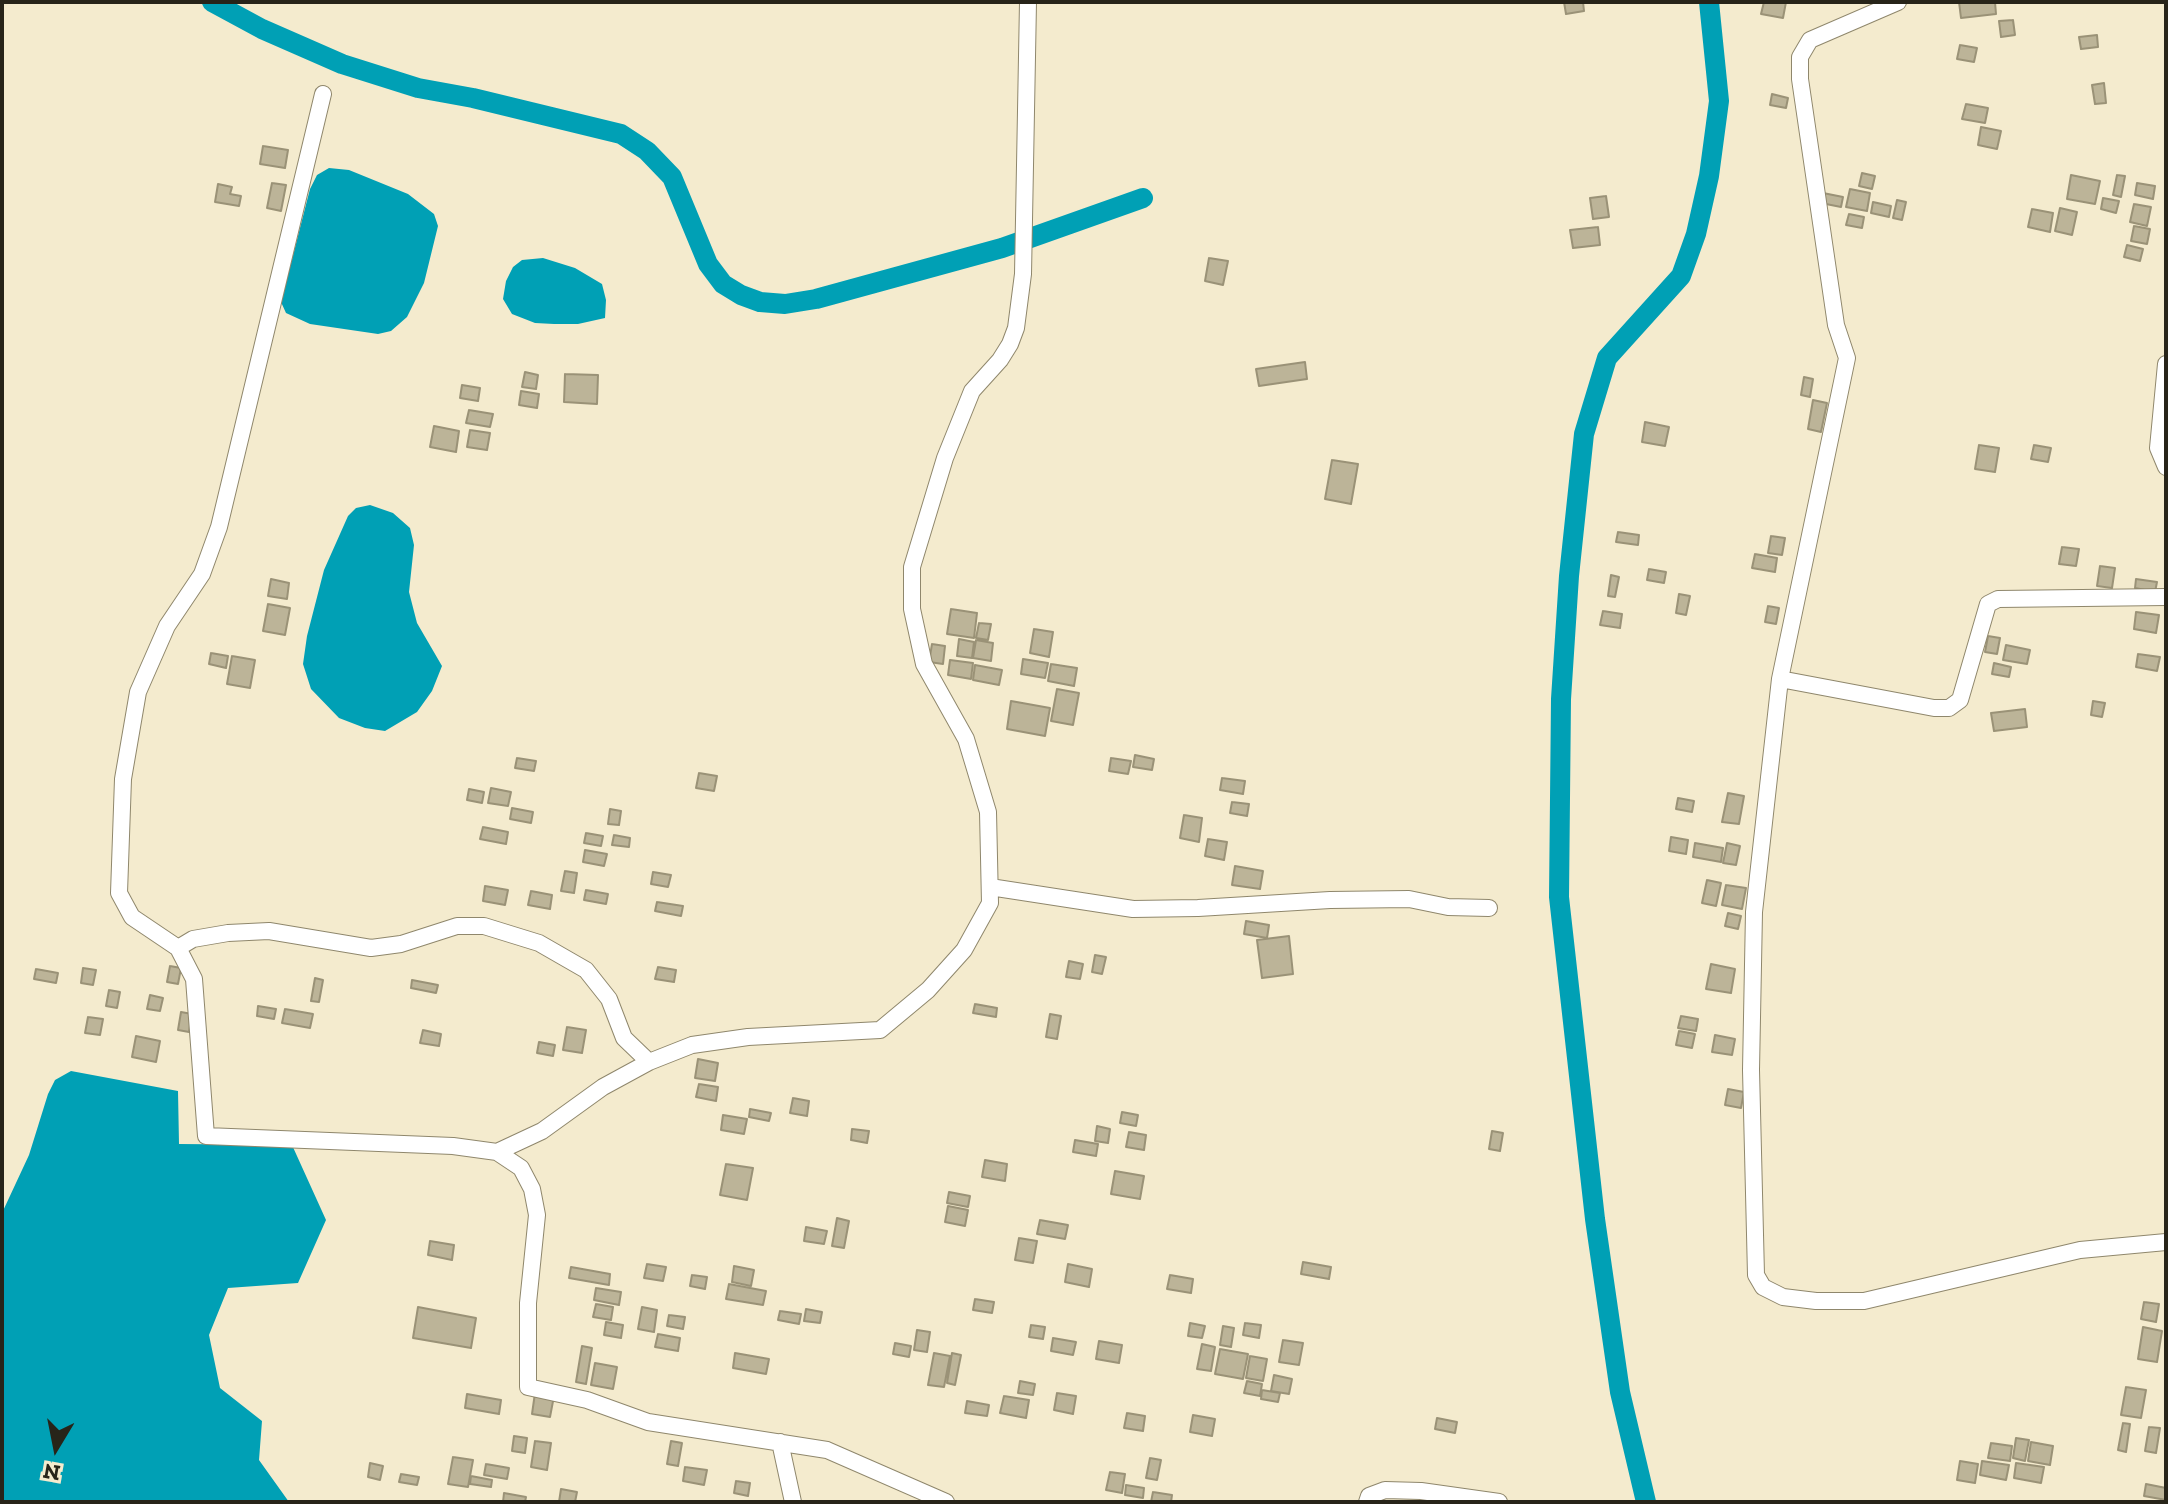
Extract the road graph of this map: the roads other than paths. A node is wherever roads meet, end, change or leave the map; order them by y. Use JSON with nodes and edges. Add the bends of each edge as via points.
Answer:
{"nodes":[{"id":1,"x":1028,"y":2,"type":"edge"},
{"id":2,"x":1898,"y":2,"type":"edge"},
{"id":3,"x":323,"y":94,"type":"dead end"},
{"id":4,"x":2166,"y":364,"type":"edge"},
{"id":5,"x":2166,"y":467,"type":"edge"},
{"id":6,"x":2166,"y":597,"type":"edge"},
{"id":7,"x":1780,"y":679,"type":"junction"},
{"id":8,"x":990,"y":887,"type":"junction"},
{"id":9,"x":1489,"y":908,"type":"dead end"},
{"id":10,"x":178,"y":948,"type":"junction"},
{"id":11,"x":649,"y":1062,"type":"junction"},
{"id":12,"x":497,"y":1152,"type":"junction"},
{"id":13,"x":2166,"y":1242,"type":"edge"},
{"id":14,"x":780,"y":1442,"type":"junction"},
{"id":15,"x":793,"y":1502,"type":"edge"},
{"id":16,"x":946,"y":1502,"type":"edge"},
{"id":17,"x":1367,"y":1502,"type":"edge"},
{"id":18,"x":1499,"y":1502,"type":"edge"}],
"edges":[{"from":1,"to":8,"type":"street","via":[[1023,274],[1016,328],[1010,344],[972,391],[912,567],[912,609],[924,664],[966,739],[988,812]]},
{"from":2,"to":7,"type":"street","via":[[1810,40],[1800,57],[1836,325],[1847,358]]},
{"from":3,"to":10,"type":"street","via":[[219,527],[202,574],[167,626],[138,692],[123,779],[119,893],[132,917]]},
{"from":4,"to":5,"type":"street","via":[[2158,448]]},
{"from":6,"to":7,"type":"street","via":[[1998,599],[1988,604],[1960,700],[1949,708]]},
{"from":7,"to":13,"type":"street","via":[[1754,912],[1751,1070],[1756,1275],[1763,1287],[1783,1297],[1864,1301],[2080,1250]]},
{"from":8,"to":9,"type":"street","via":[[1133,909],[1393,899]]},
{"from":8,"to":11,"type":"street","via":[[990,903],[964,950],[928,990],[880,1030],[748,1037],[692,1045]]},
{"from":10,"to":11,"type":"street","via":[[193,939],[269,931],[371,948],[457,926],[484,926],[539,943],[586,970],[609,999],[624,1038]]},
{"from":10,"to":12,"type":"street","via":[[194,979],[206,1136]]},
{"from":11,"to":12,"type":"street","via":[[542,1131]]},
{"from":12,"to":14,"type":"street","via":[[521,1168],[537,1215],[528,1303],[528,1387],[587,1400],[648,1422]]},
{"from":14,"to":15,"type":"street"},
{"from":14,"to":16,"type":"street","via":[[827,1450]]},
{"from":17,"to":18,"type":"street","via":[[1369,1496],[1397,1490]]}]}
